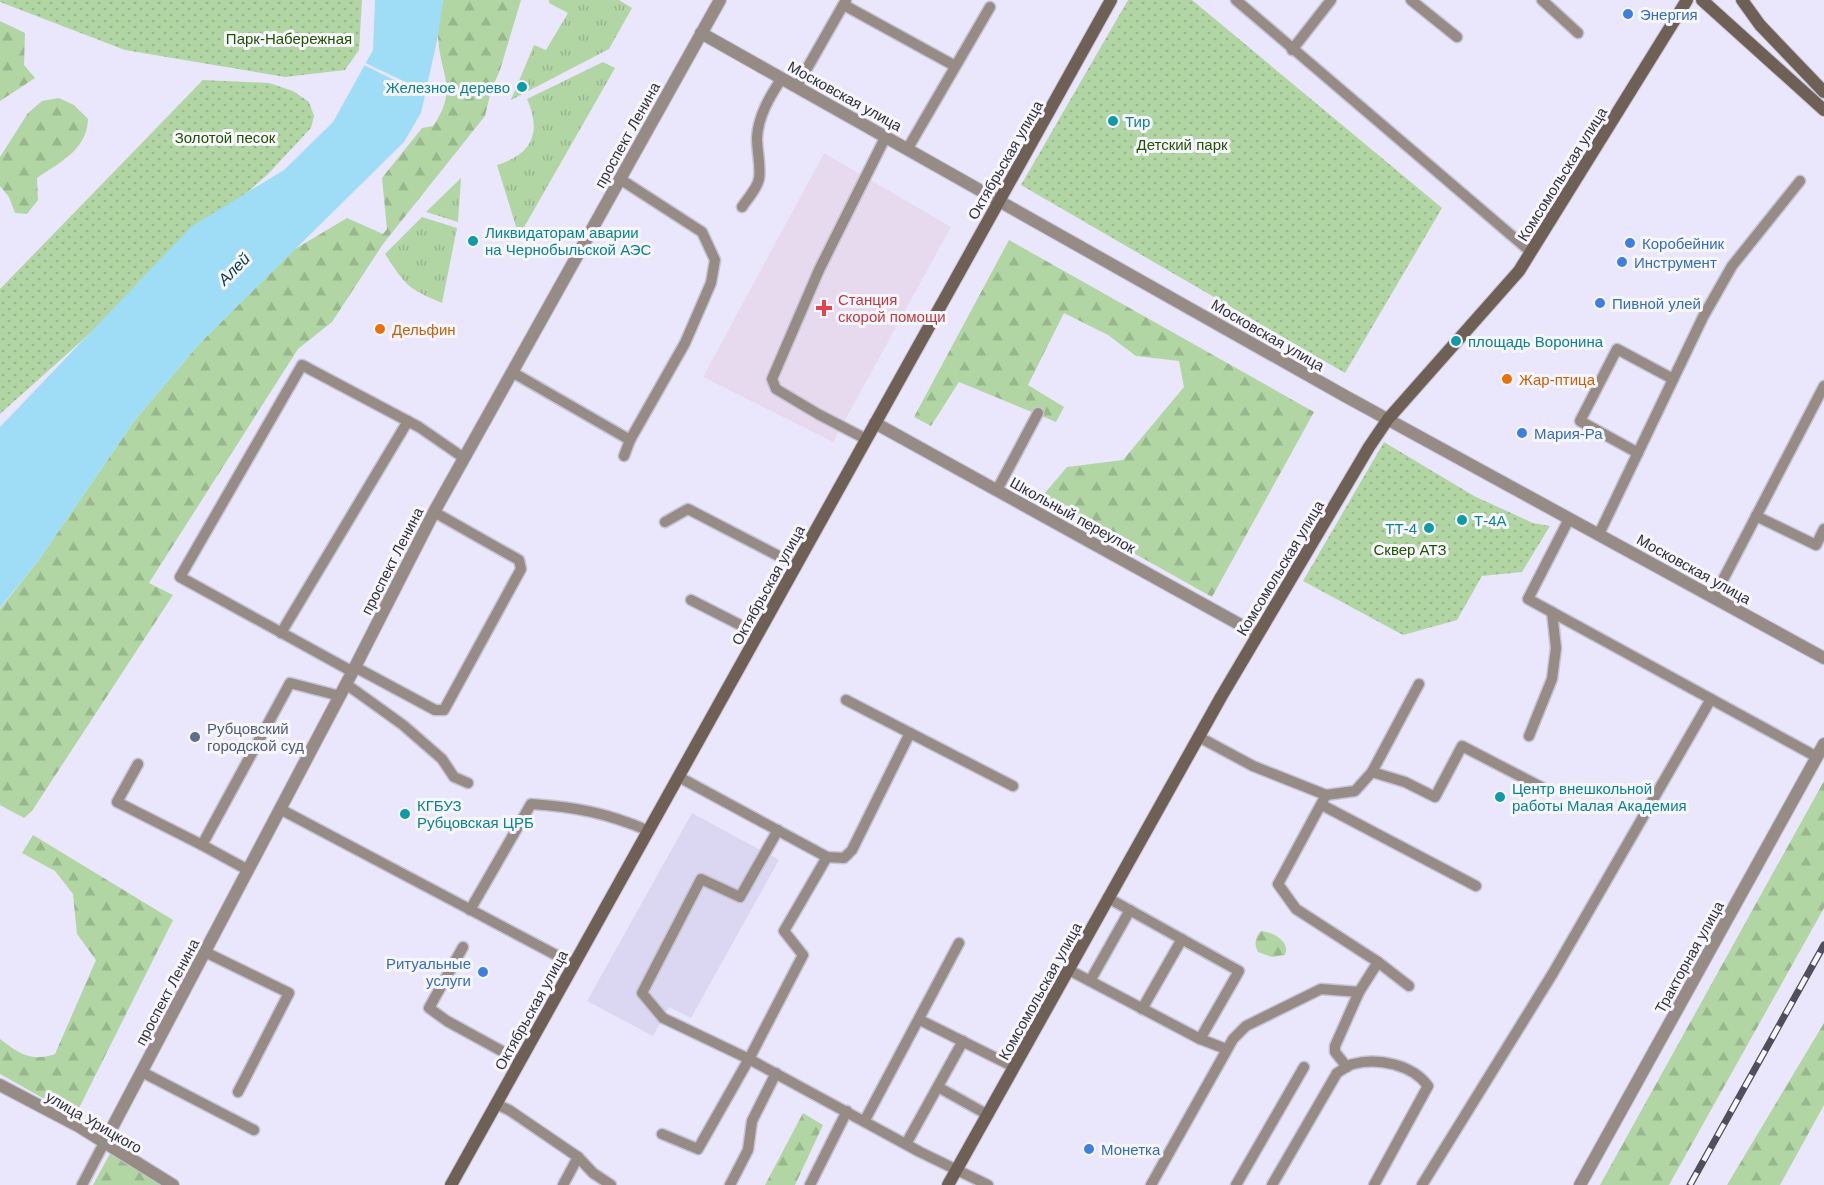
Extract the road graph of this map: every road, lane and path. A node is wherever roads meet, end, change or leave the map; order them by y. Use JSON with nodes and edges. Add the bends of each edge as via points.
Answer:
{"nodes":[{"id":1,"x":720,"y":0,"type":"edge"},
{"id":2,"x":1111,"y":0,"type":"edge"},
{"id":3,"x":1236,"y":0,"type":"edge"},
{"id":4,"x":1331,"y":0,"type":"edge"},
{"id":5,"x":1411,"y":0,"type":"edge"},
{"id":6,"x":1542,"y":0,"type":"edge"},
{"id":7,"x":1687,"y":0,"type":"edge"},
{"id":8,"x":1702,"y":0,"type":"edge"},
{"id":9,"x":1742,"y":0,"type":"edge"},
{"id":10,"x":845,"y":2,"type":"edge"},
{"id":11,"x":990,"y":7,"type":"dead end"},
{"id":12,"x":701,"y":33,"type":"junction"},
{"id":13,"x":1578,"y":33,"type":"dead end"},
{"id":14,"x":1457,"y":38,"type":"dead end"},
{"id":15,"x":1292,"y":50,"type":"junction"},
{"id":16,"x":955,"y":66,"type":"junction"},
{"id":17,"x":782,"y":78,"type":"junction"},
{"id":18,"x":797,"y":86,"type":"junction"},
{"id":19,"x":1824,"y":92,"type":"edge"},
{"id":20,"x":1824,"y":110,"type":"edge"},
{"id":21,"x":886,"y":136,"type":"junction"},
{"id":22,"x":908,"y":148,"type":"junction"},
{"id":23,"x":620,"y":178,"type":"junction"},
{"id":24,"x":1800,"y":181,"type":"dead end"},
{"id":25,"x":999,"y":200,"type":"junction"},
{"id":26,"x":742,"y":207,"type":"dead end"},
{"id":27,"x":1531,"y":252,"type":"junction"},
{"id":28,"x":512,"y":372,"type":"junction"},
{"id":29,"x":1673,"y":379,"type":"junction"},
{"id":30,"x":1824,"y":386,"type":"edge"},
{"id":31,"x":1038,"y":413,"type":"dead end"},
{"id":32,"x":1388,"y":419,"type":"junction"},
{"id":33,"x":408,"y":421,"type":"junction"},
{"id":34,"x":874,"y":423,"type":"junction"},
{"id":35,"x":866,"y":439,"type":"junction"},
{"id":36,"x":630,"y":440,"type":"junction"},
{"id":37,"x":1638,"y":453,"type":"junction"},
{"id":38,"x":624,"y":456,"type":"dead end"},
{"id":39,"x":464,"y":458,"type":"junction"},
{"id":40,"x":997,"y":490,"type":"junction"},
{"id":41,"x":434,"y":512,"type":"junction"},
{"id":42,"x":1756,"y":516,"type":"junction"},
{"id":43,"x":1569,"y":519,"type":"junction"},
{"id":44,"x":665,"y":522,"type":"dead end"},
{"id":45,"x":1824,"y":529,"type":"edge"},
{"id":46,"x":1599,"y":534,"type":"junction"},
{"id":47,"x":796,"y":565,"type":"junction"},
{"id":48,"x":1714,"y":597,"type":"junction"},
{"id":49,"x":691,"y":600,"type":"dead end"},
{"id":50,"x":1552,"y":612,"type":"junction"},
{"id":51,"x":281,"y":633,"type":"junction"},
{"id":52,"x":758,"y":634,"type":"junction"},
{"id":53,"x":1257,"y":634,"type":"junction"},
{"id":54,"x":1824,"y":658,"type":"edge"},
{"id":55,"x":354,"y":669,"type":"junction"},
{"id":56,"x":1419,"y":684,"type":"dead end"},
{"id":57,"x":343,"y":690,"type":"junction"},
{"id":58,"x":1711,"y":699,"type":"junction"},
{"id":59,"x":846,"y":700,"type":"dead end"},
{"id":60,"x":910,"y":733,"type":"junction"},
{"id":61,"x":1199,"y":736,"type":"junction"},
{"id":62,"x":1529,"y":736,"type":"dead end"},
{"id":63,"x":1824,"y":744,"type":"edge"},
{"id":64,"x":1817,"y":757,"type":"junction"},
{"id":65,"x":138,"y":764,"type":"dead end"},
{"id":66,"x":1372,"y":772,"type":"junction"},
{"id":67,"x":679,"y":777,"type":"junction"},
{"id":68,"x":468,"y":783,"type":"dead end"},
{"id":69,"x":1013,"y":786,"type":"dead end"},
{"id":70,"x":1543,"y":788,"type":"dead end"},
{"id":71,"x":1324,"y":800,"type":"junction"},
{"id":72,"x":280,"y":809,"type":"junction"},
{"id":73,"x":778,"y":830,"type":"junction"},
{"id":74,"x":649,"y":831,"type":"junction"},
{"id":75,"x":202,"y":845,"type":"junction"},
{"id":76,"x":827,"y":857,"type":"junction"},
{"id":77,"x":248,"y":870,"type":"junction"},
{"id":78,"x":1476,"y":886,"type":"dead end"},
{"id":79,"x":1108,"y":898,"type":"junction"},
{"id":80,"x":470,"y":910,"type":"junction"},
{"id":81,"x":1130,"y":910,"type":"junction"},
{"id":82,"x":1182,"y":939,"type":"junction"},
{"id":83,"x":959,"y":944,"type":"dead end"},
{"id":84,"x":463,"y":947,"type":"dead end"},
{"id":85,"x":205,"y":952,"type":"junction"},
{"id":86,"x":1378,"y":962,"type":"junction"},
{"id":87,"x":573,"y":964,"type":"junction"},
{"id":88,"x":1069,"y":970,"type":"junction"},
{"id":89,"x":1090,"y":981,"type":"junction"},
{"id":90,"x":1409,"y":986,"type":"dead end"},
{"id":91,"x":1359,"y":992,"type":"junction"},
{"id":92,"x":1142,"y":1009,"type":"junction"},
{"id":93,"x":920,"y":1020,"type":"junction"},
{"id":94,"x":1200,"y":1039,"type":"junction"},
{"id":95,"x":963,"y":1041,"type":"junction"},
{"id":96,"x":1226,"y":1049,"type":"junction"},
{"id":97,"x":749,"y":1059,"type":"junction"},
{"id":98,"x":520,"y":1061,"type":"junction"},
{"id":99,"x":1304,"y":1066,"type":"dead end"},
{"id":100,"x":1014,"y":1067,"type":"junction"},
{"id":101,"x":1347,"y":1067,"type":"junction"},
{"id":102,"x":142,"y":1072,"type":"junction"},
{"id":103,"x":776,"y":1073,"type":"junction"},
{"id":104,"x":0,"y":1085,"type":"edge"},
{"id":105,"x":938,"y":1087,"type":"junction"},
{"id":106,"x":238,"y":1092,"type":"dead end"},
{"id":107,"x":496,"y":1104,"type":"junction"},
{"id":108,"x":848,"y":1111,"type":"junction"},
{"id":109,"x":988,"y":1115,"type":"junction"},
{"id":110,"x":865,"y":1120,"type":"junction"},
{"id":111,"x":254,"y":1130,"type":"dead end"},
{"id":112,"x":662,"y":1134,"type":"dead end"},
{"id":113,"x":104,"y":1143,"type":"junction"},
{"id":114,"x":906,"y":1144,"type":"junction"},
{"id":115,"x":578,"y":1157,"type":"junction"},
{"id":116,"x":957,"y":1170,"type":"junction"},
{"id":117,"x":82,"y":1185,"type":"edge"},
{"id":118,"x":173,"y":1185,"type":"edge"},
{"id":119,"x":451,"y":1185,"type":"edge"},
{"id":120,"x":563,"y":1185,"type":"edge"},
{"id":121,"x":611,"y":1185,"type":"edge"},
{"id":122,"x":730,"y":1185,"type":"edge"},
{"id":123,"x":810,"y":1185,"type":"edge"},
{"id":124,"x":948,"y":1185,"type":"edge"},
{"id":125,"x":988,"y":1185,"type":"edge"},
{"id":126,"x":1151,"y":1185,"type":"edge"},
{"id":127,"x":1236,"y":1185,"type":"edge"},
{"id":128,"x":1272,"y":1185,"type":"edge"},
{"id":129,"x":1374,"y":1185,"type":"edge"},
{"id":130,"x":1422,"y":1185,"type":"edge"},
{"id":131,"x":1580,"y":1185,"type":"edge"}],
"edges":[{"from":1,"to":12,"type":"street","name":"проспект Ленина"},
{"from":2,"to":25,"type":"main road","name":"Октябрьская улица"},
{"from":3,"to":15,"type":"lane"},
{"from":4,"to":15,"type":"lane"},
{"from":5,"to":14,"type":"lane"},
{"from":6,"to":13,"type":"lane"},
{"from":7,"to":27,"type":"main road","name":"Комсомольская улица"},
{"from":8,"to":20,"type":"main road"},
{"from":9,"to":19,"type":"main road","via":[[1760,25]]},
{"from":10,"to":16,"type":"lane"},
{"from":10,"to":18,"type":"lane"},
{"from":11,"to":16,"type":"lane"},
{"from":12,"to":17,"type":"street","name":"Московская улица"},
{"from":12,"to":23,"type":"street","name":"проспект Ленина"},
{"from":15,"to":27,"type":"lane"},
{"from":16,"to":22,"type":"lane"},
{"from":17,"to":18,"type":"street","name":"Московская улица"},
{"from":17,"to":26,"type":"lane","via":[[762,113],[757,137],[759,182]]},
{"from":18,"to":21,"type":"street","name":"Московская улица"},
{"from":21,"to":22,"type":"street","name":"Московская улица"},
{"from":21,"to":35,"type":"lane","via":[[819,270],[772,379],[776,389]]},
{"from":22,"to":25,"type":"street","name":"Московская улица"},
{"from":23,"to":28,"type":"street","name":"проспект Ленина"},
{"from":23,"to":36,"type":"lane","via":[[702,232],[715,260],[711,283],[686,343]]},
{"from":24,"to":29,"type":"lane","via":[[1732,266]]},
{"from":25,"to":32,"type":"street","name":"Московская улица"},
{"from":25,"to":34,"type":"main road","name":"Октябрьская улица"},
{"from":27,"to":32,"type":"main road","name":"Комсомольская улица","via":[[1519,271]]},
{"from":28,"to":36,"type":"lane"},
{"from":28,"to":39,"type":"street","name":"проспект Ленина"},
{"from":29,"to":37,"type":"lane"},
{"from":29,"to":37,"type":"lane","via":[[1617,349],[1580,421]]},
{"from":30,"to":42,"type":"lane"},
{"from":31,"to":40,"type":"lane"},
{"from":32,"to":43,"type":"street","name":"Московская улица"},
{"from":32,"to":53,"type":"main road","name":"Комсомольская улица"},
{"from":33,"to":39,"type":"lane"},
{"from":33,"to":51,"type":"lane"},
{"from":33,"to":51,"type":"lane","via":[[302,365],[180,577]]},
{"from":34,"to":35,"type":"main road","name":"Октябрьская улица"},
{"from":34,"to":40,"type":"street","name":"Школьный переулок"},
{"from":35,"to":47,"type":"main road","name":"Октябрьская улица"},
{"from":36,"to":38,"type":"lane"},
{"from":37,"to":46,"type":"lane"},
{"from":39,"to":41,"type":"street","name":"проспект Ленина"},
{"from":40,"to":53,"type":"street","name":"Школьный переулок"},
{"from":41,"to":55,"type":"street","name":"проспект Ленина"},
{"from":41,"to":55,"type":"lane","via":[[519,560],[521,569],[444,710],[435,710]]},
{"from":42,"to":45,"type":"lane","via":[[1816,545]]},
{"from":42,"to":48,"type":"lane"},
{"from":43,"to":46,"type":"street","name":"Московская улица"},
{"from":43,"to":50,"type":"lane","via":[[1528,599]]},
{"from":44,"to":47,"type":"lane","via":[[688,508]]},
{"from":46,"to":48,"type":"street","name":"Московская улица"},
{"from":47,"to":52,"type":"main road","name":"Октябрьская улица"},
{"from":48,"to":54,"type":"street","name":"Московская улица"},
{"from":49,"to":52,"type":"lane"},
{"from":50,"to":58,"type":"lane"},
{"from":50,"to":62,"type":"lane","via":[[1556,648],[1552,679]]},
{"from":51,"to":55,"type":"lane"},
{"from":52,"to":67,"type":"main road","name":"Октябрьская улица"},
{"from":53,"to":61,"type":"main road","name":"Комсомольская улица"},
{"from":55,"to":57,"type":"street","name":"проспект Ленина"},
{"from":56,"to":66,"type":"lane"},
{"from":57,"to":68,"type":"lane","via":[[403,725],[442,759],[454,777]]},
{"from":57,"to":72,"type":"street","name":"проспект Ленина"},
{"from":57,"to":75,"type":"lane","via":[[285,681]]},
{"from":58,"to":64,"type":"lane"},
{"from":58,"to":130,"type":"lane","via":[[1553,973]]},
{"from":59,"to":60,"type":"lane"},
{"from":60,"to":69,"type":"lane"},
{"from":60,"to":76,"type":"lane","via":[[852,850],[844,858]]},
{"from":61,"to":71,"type":"lane"},
{"from":61,"to":79,"type":"main road","name":"Комсомольская улица"},
{"from":63,"to":64,"type":"street","name":"Тракторная улица"},
{"from":64,"to":131,"type":"street","name":"Тракторная улица"},
{"from":65,"to":75,"type":"lane","via":[[117,802]]},
{"from":66,"to":70,"type":"lane","via":[[1435,797],[1462,747]]},
{"from":66,"to":71,"type":"lane","via":[[1355,791]]},
{"from":67,"to":73,"type":"lane"},
{"from":67,"to":74,"type":"main road","name":"Октябрьская улица"},
{"from":71,"to":78,"type":"lane"},
{"from":71,"to":86,"type":"lane","via":[[1278,884],[1296,909]]},
{"from":72,"to":77,"type":"street","name":"проспект Ленина"},
{"from":72,"to":80,"type":"lane"},
{"from":73,"to":76,"type":"lane"},
{"from":73,"to":97,"type":"lane","via":[[740,897],[701,879],[642,993],[663,1018]]},
{"from":74,"to":80,"type":"lane","via":[[601,813],[531,804]]},
{"from":74,"to":87,"type":"main road","name":"Октябрьская улица"},
{"from":75,"to":77,"type":"lane"},
{"from":76,"to":97,"type":"lane","via":[[784,931],[803,955]]},
{"from":77,"to":85,"type":"street","name":"проспект Ленина"},
{"from":79,"to":81,"type":"lane"},
{"from":79,"to":88,"type":"main road","name":"Комсомольская улица"},
{"from":80,"to":87,"type":"lane"},
{"from":81,"to":82,"type":"lane"},
{"from":81,"to":89,"type":"lane"},
{"from":82,"to":92,"type":"lane"},
{"from":82,"to":94,"type":"lane","via":[[1239,971]]},
{"from":83,"to":93,"type":"lane"},
{"from":84,"to":98,"type":"lane","via":[[429,1008]]},
{"from":85,"to":102,"type":"street","name":"проспект Ленина"},
{"from":85,"to":106,"type":"lane","via":[[289,993]]},
{"from":86,"to":90,"type":"lane"},
{"from":86,"to":91,"type":"lane"},
{"from":87,"to":98,"type":"main road","name":"Октябрьская улица"},
{"from":88,"to":89,"type":"lane"},
{"from":88,"to":100,"type":"main road","name":"Комсомольская улица"},
{"from":89,"to":92,"type":"lane"},
{"from":91,"to":96,"type":"lane","via":[[1321,989],[1246,1026]]},
{"from":91,"to":101,"type":"lane","via":[[1335,1046]]},
{"from":92,"to":94,"type":"lane"},
{"from":93,"to":95,"type":"lane"},
{"from":93,"to":110,"type":"lane"},
{"from":94,"to":96,"type":"lane"},
{"from":95,"to":100,"type":"lane"},
{"from":95,"to":105,"type":"lane"},
{"from":96,"to":126,"type":"lane"},
{"from":97,"to":103,"type":"lane"},
{"from":97,"to":112,"type":"lane","via":[[698,1149]]},
{"from":98,"to":107,"type":"main road","name":"Октябрьская улица"},
{"from":99,"to":127,"type":"lane"},
{"from":100,"to":109,"type":"main road","name":"Комсомольская улица"},
{"from":101,"to":128,"type":"lane","via":[[1337,1073]]},
{"from":101,"to":129,"type":"lane","via":[[1386,1062],[1408,1069],[1428,1086]]},
{"from":102,"to":111,"type":"lane"},
{"from":102,"to":113,"type":"street","name":"проспект Ленина"},
{"from":103,"to":108,"type":"lane"},
{"from":103,"to":122,"type":"lane","via":[[752,1121],[748,1150]]},
{"from":104,"to":113,"type":"street","name":"улица Урицкого"},
{"from":105,"to":109,"type":"lane"},
{"from":105,"to":114,"type":"lane"},
{"from":107,"to":115,"type":"lane"},
{"from":107,"to":119,"type":"main road","name":"Октябрьская улица"},
{"from":108,"to":110,"type":"lane"},
{"from":108,"to":123,"type":"lane"},
{"from":109,"to":116,"type":"main road","name":"Комсомольская улица"},
{"from":110,"to":114,"type":"lane"},
{"from":113,"to":117,"type":"lane"},
{"from":113,"to":118,"type":"street","name":"улица Урицкого"},
{"from":114,"to":116,"type":"lane"},
{"from":115,"to":120,"type":"lane"},
{"from":115,"to":121,"type":"lane"},
{"from":116,"to":124,"type":"main road","name":"Комсомольская улица"},
{"from":116,"to":125,"type":"lane"}]}
